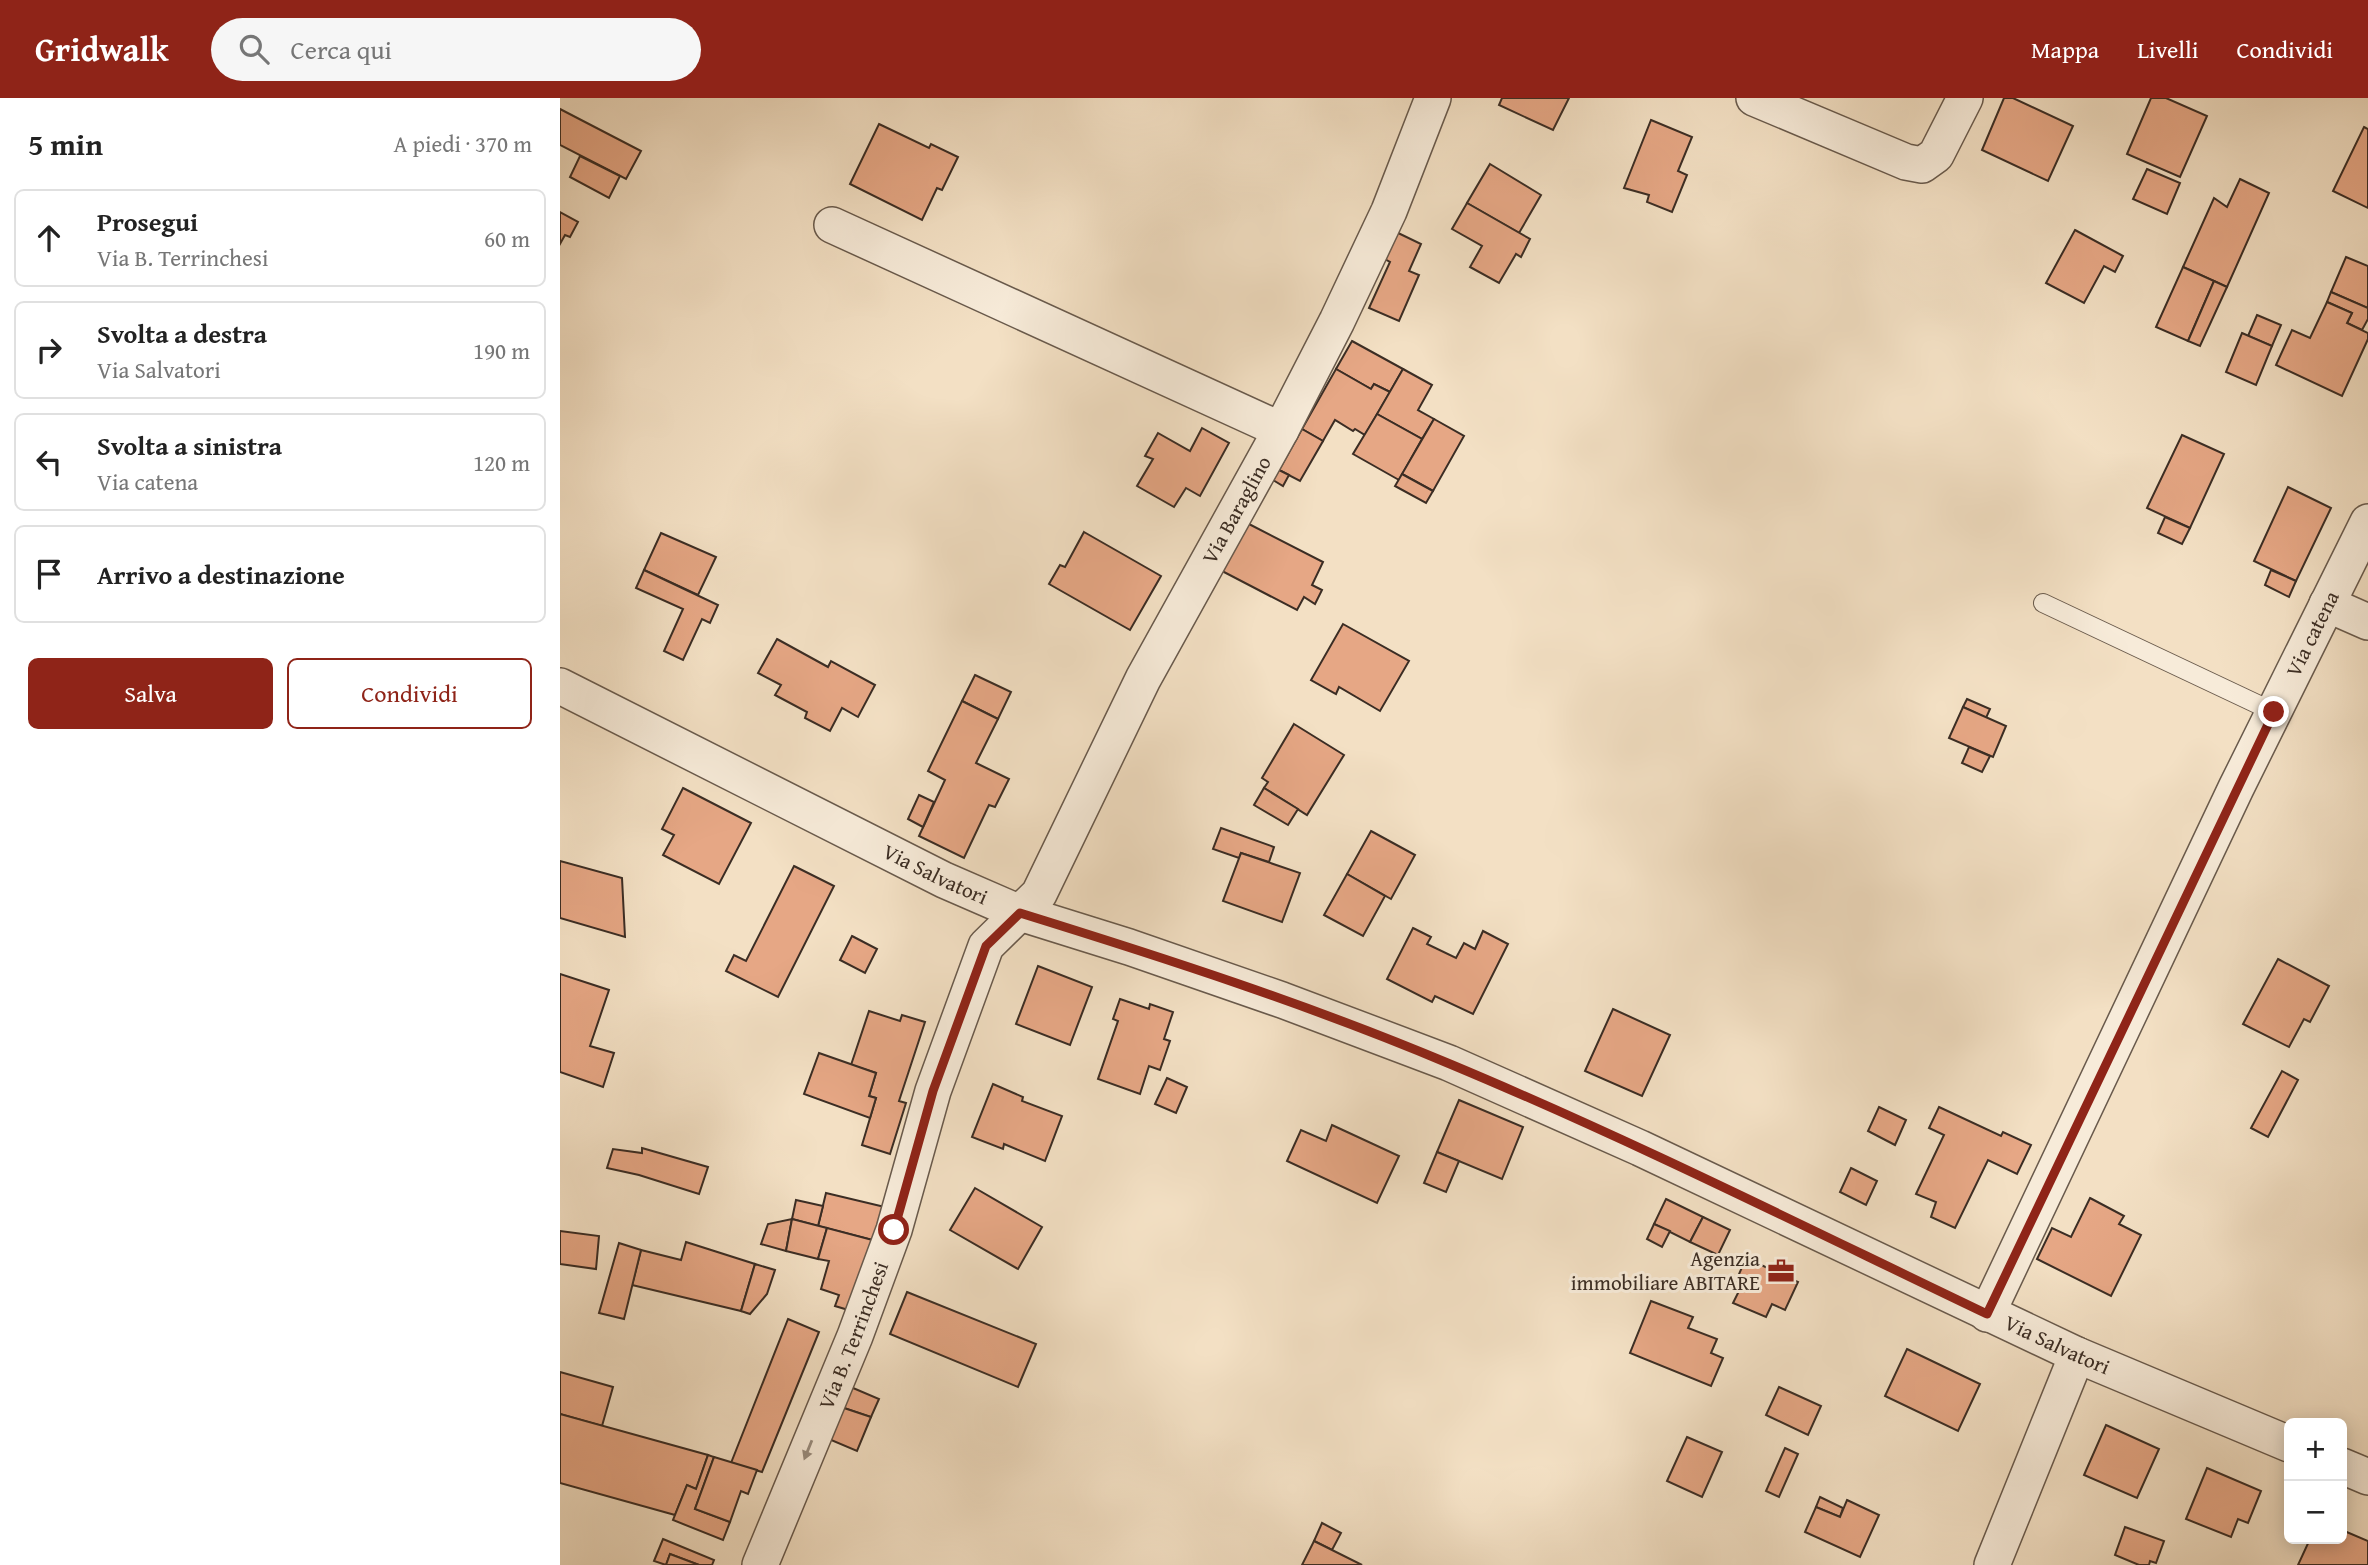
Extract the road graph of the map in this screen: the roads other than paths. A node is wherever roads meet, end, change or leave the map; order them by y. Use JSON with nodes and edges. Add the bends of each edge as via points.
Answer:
{"nodes":[{"id":1,"x":1433,"y":98,"type":"edge"},
{"id":2,"x":1754,"y":98,"type":"edge"},
{"id":3,"x":1965,"y":98,"type":"edge"},
{"id":4,"x":832,"y":225,"type":"dead end"},
{"id":5,"x":1281,"y":429,"type":"junction"},
{"id":6,"x":2368,"y":522,"type":"edge"},
{"id":7,"x":2043,"y":603,"type":"dead end"},
{"id":8,"x":2327,"y":604,"type":"junction"},
{"id":9,"x":2368,"y":622,"type":"edge"},
{"id":10,"x":560,"y":685,"type":"edge"},
{"id":11,"x":2274,"y":712,"type":"junction"},
{"id":12,"x":1020,"y":913,"type":"junction"},
{"id":13,"x":1987,"y":1314,"type":"junction"},
{"id":14,"x":2077,"y":1355,"type":"junction"},
{"id":15,"x":2284,"y":1442,"type":"edge"},
{"id":16,"x":2347,"y":1468,"type":"edge"},
{"id":17,"x":2368,"y":1477,"type":"edge"},
{"id":18,"x":760,"y":1565,"type":"edge"},
{"id":19,"x":1992,"y":1565,"type":"edge"}],
"edges":[{"from":1,"to":5,"type":"street","name":"Via Baraglino","via":[[1389,211]]},
{"from":2,"to":3,"type":"street","via":[[1922,165],[1936,155]]},
{"from":4,"to":5,"type":"street"},
{"from":5,"to":12,"type":"street","name":"Via Baraglino","via":[[1143,679],[1039,894]]},
{"from":6,"to":8,"type":"street","name":"Via catena"},
{"from":7,"to":11,"type":"lane"},
{"from":8,"to":9,"type":"street"},
{"from":8,"to":11,"type":"street","name":"Via catena"},
{"from":10,"to":12,"type":"street","name":"Via Salvatori","via":[[944,880]]},
{"from":11,"to":13,"type":"street","name":"Via catena"},
{"from":12,"to":13,"type":"street","name":"Via Salvatori","via":[[1282,1000],[1449,1063],[1640,1148]]},
{"from":12,"to":18,"type":"street","name":"Via B. Terrinchesi","one_way":true,"via":[[986,946],[933,1091],[885,1254]]},
{"from":13,"to":14,"type":"street","name":"Via Salvatori"},
{"from":14,"to":15,"type":"street","name":"Via Salvatori"},
{"from":14,"to":19,"type":"street"},
{"from":16,"to":17,"type":"street"}]}
